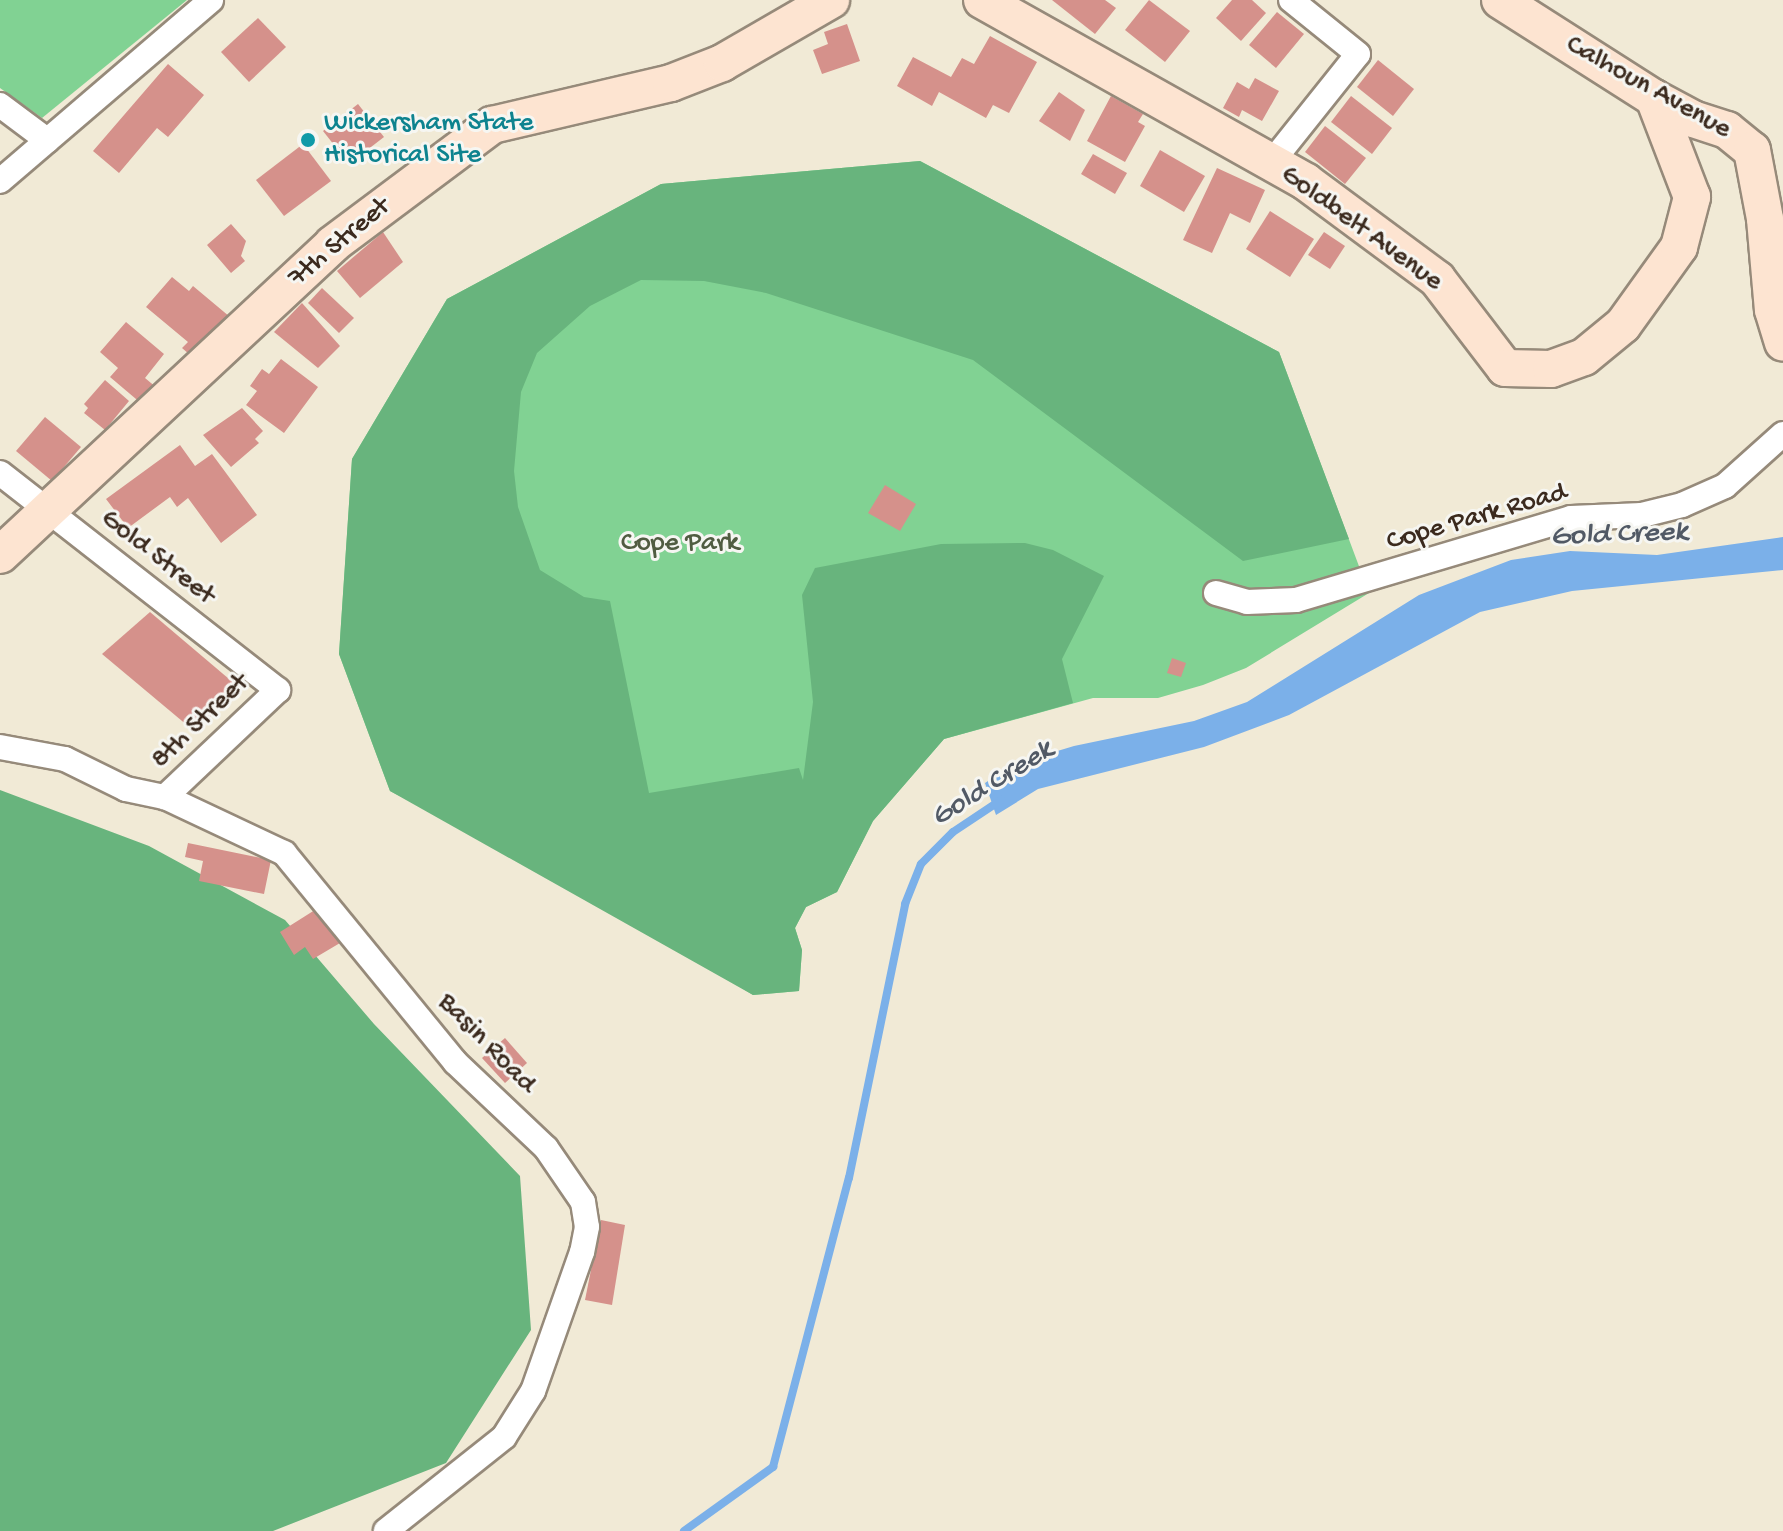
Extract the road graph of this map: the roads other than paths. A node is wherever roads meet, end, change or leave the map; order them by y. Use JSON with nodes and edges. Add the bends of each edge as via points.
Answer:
{"nodes":[{"id":1,"x":211,"y":0,"type":"edge"},
{"id":2,"x":982,"y":0,"type":"edge"},
{"id":3,"x":1291,"y":0,"type":"edge"},
{"id":4,"x":1500,"y":0,"type":"edge"},
{"id":5,"x":822,"y":2,"type":"edge"},
{"id":6,"x":1654,"y":98,"type":"junction"},
{"id":7,"x":0,"y":105,"type":"edge"},
{"id":8,"x":47,"y":140,"type":"junction"},
{"id":9,"x":1271,"y":163,"type":"junction"},
{"id":10,"x":0,"y":181,"type":"edge"},
{"id":11,"x":1783,"y":342,"type":"edge"},
{"id":12,"x":1783,"y":434,"type":"edge"},
{"id":13,"x":0,"y":473,"type":"edge"},
{"id":14,"x":48,"y":512,"type":"junction"},
{"id":15,"x":0,"y":555,"type":"edge"},
{"id":16,"x":1216,"y":593,"type":"dead end"},
{"id":17,"x":278,"y":690,"type":"joint"},
{"id":18,"x":0,"y":747,"type":"edge"},
{"id":19,"x":165,"y":797,"type":"junction"},
{"id":20,"x":386,"y":1531,"type":"edge"}],
"edges":[{"from":1,"to":8,"type":"street"},
{"from":2,"to":9,"type":"street","name":"Goldbelt Avenue"},
{"from":3,"to":9,"type":"street","via":[[1358,54]]},
{"from":4,"to":6,"type":"street","name":"Calhoun Avenue"},
{"from":5,"to":14,"type":"street","name":"7th Street","via":[[722,63],[671,83],[492,125],[333,244]]},
{"from":6,"to":9,"type":"street","name":"Goldbelt Avenue","via":[[1692,197],[1679,247],[1623,325],[1584,357],[1551,369],[1505,368],[1437,279],[1306,182]]},
{"from":6,"to":11,"type":"street","name":"Calhoun Avenue","via":[[1727,130],[1752,150],[1773,310]]},
{"from":7,"to":8,"type":"street"},
{"from":8,"to":10,"type":"street"},
{"from":12,"to":16,"type":"street","name":"Cope Park Road","via":[[1725,486],[1682,505],[1642,515],[1571,518],[1296,600],[1247,602]]},
{"from":13,"to":14,"type":"street","name":"Gold Street"},
{"from":14,"to":15,"type":"street","name":"7th Street"},
{"from":14,"to":17,"type":"street","name":"Gold Street"},
{"from":17,"to":19,"type":"street","name":"8th Street"},
{"from":18,"to":19,"type":"street","name":"Basin Road","via":[[65,759],[126,789]]},
{"from":19,"to":20,"type":"street","name":"Basin Road","via":[[284,853],[455,1062],[546,1148],[583,1202],[587,1227],[582,1252],[533,1391],[504,1437]]}]}
